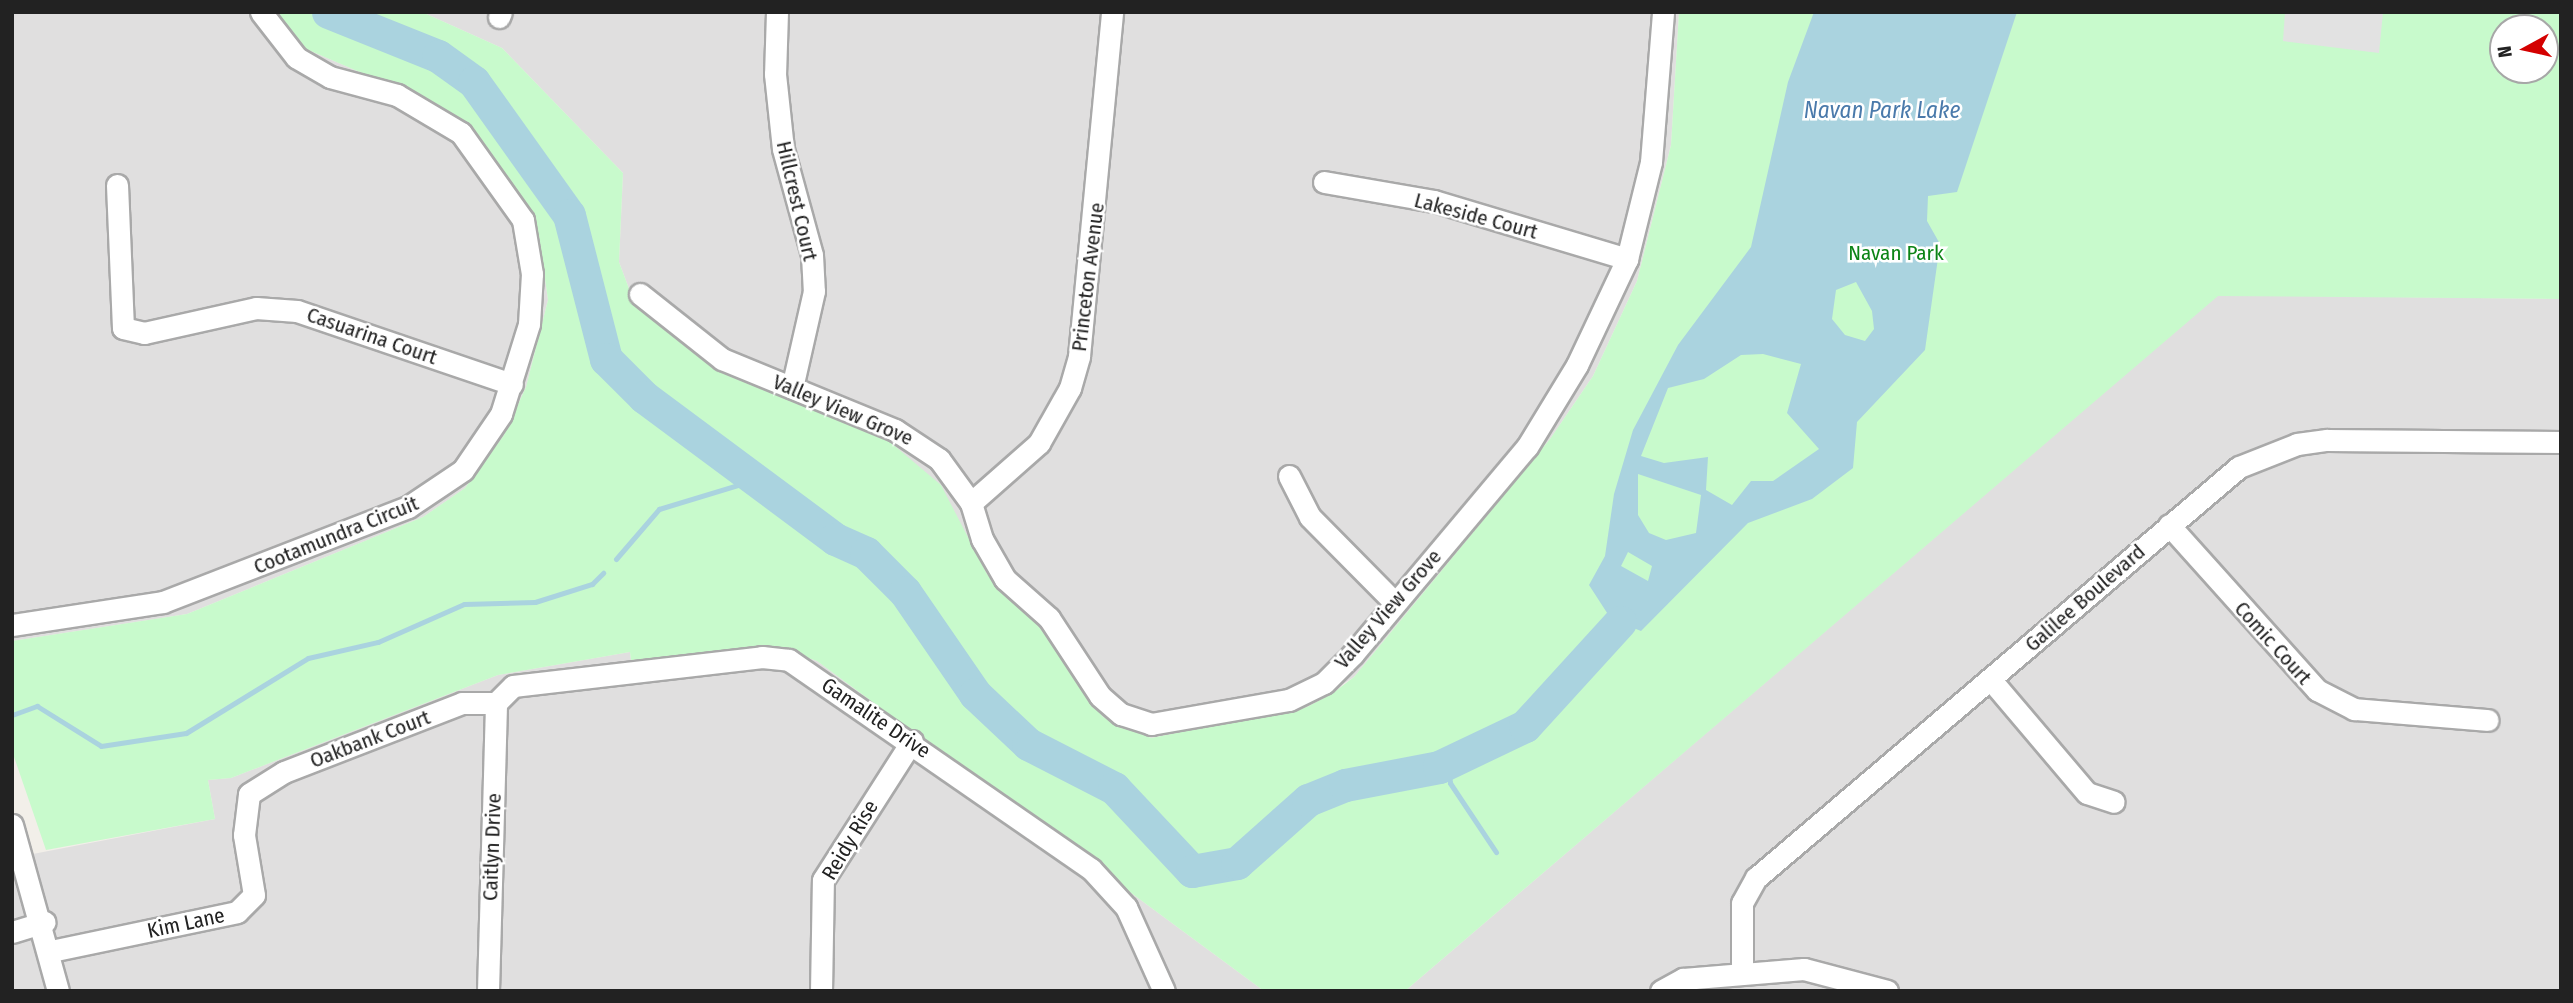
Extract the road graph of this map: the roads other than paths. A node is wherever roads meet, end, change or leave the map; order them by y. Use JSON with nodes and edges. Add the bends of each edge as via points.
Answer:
{"nodes":[{"id":1,"x":261,"y":12,"type":"edge"},
{"id":2,"x":777,"y":12,"type":"edge"},
{"id":3,"x":1112,"y":12,"type":"edge"},
{"id":4,"x":1663,"y":12,"type":"edge"},
{"id":5,"x":1324,"y":183,"type":"dead end"},
{"id":6,"x":117,"y":185,"type":"dead end"},
{"id":7,"x":1627,"y":259,"type":"junction"},
{"id":8,"x":640,"y":295,"type":"dead end"},
{"id":9,"x":513,"y":384,"type":"junction"},
{"id":10,"x":792,"y":388,"type":"junction"},
{"id":11,"x":2561,"y":442,"type":"edge"},
{"id":12,"x":1289,"y":476,"type":"dead end"},
{"id":13,"x":971,"y":503,"type":"junction"},
{"id":14,"x":2169,"y":525,"type":"junction"},
{"id":15,"x":1394,"y":602,"type":"junction"},
{"id":16,"x":12,"y":625,"type":"edge"},
{"id":17,"x":1990,"y":681,"type":"junction"},
{"id":18,"x":496,"y":703,"type":"junction"},
{"id":19,"x":2488,"y":720,"type":"dead end"},
{"id":20,"x":912,"y":741,"type":"junction"},
{"id":21,"x":249,"y":794,"type":"joint"},
{"id":22,"x":2114,"y":802,"type":"dead end"},
{"id":23,"x":12,"y":825,"type":"edge"},
{"id":24,"x":44,"y":922,"type":"junction"},
{"id":25,"x":12,"y":932,"type":"edge"},
{"id":26,"x":51,"y":951,"type":"junction"},
{"id":27,"x":1742,"y":972,"type":"junction"},
{"id":28,"x":58,"y":991,"type":"edge"},
{"id":29,"x":488,"y":991,"type":"edge"},
{"id":30,"x":821,"y":991,"type":"edge"},
{"id":31,"x":1164,"y":991,"type":"edge"},
{"id":32,"x":1661,"y":991,"type":"edge"},
{"id":33,"x":1887,"y":991,"type":"edge"}],
"edges":[{"from":1,"to":9,"type":"street","name":"Cootamundra Circuit","via":[[296,57],[330,77],[397,95],[461,133],[492,170],[523,220],[532,274],[529,324]]},
{"from":2,"to":10,"type":"street","name":"Hillcrest Court","via":[[775,74],[783,149],[812,255],[814,291]]},
{"from":3,"to":13,"type":"street","name":"Princeton Avenue","via":[[1079,356],[1070,388],[1039,443]]},
{"from":4,"to":7,"type":"street","name":"Valley View Grove","via":[[1651,162]]},
{"from":5,"to":7,"type":"street","name":"Lakeside Court","via":[[1434,201]]},
{"from":6,"to":9,"type":"street","name":"Casuarina Court","via":[[123,328],[144,333],[256,308],[298,311]]},
{"from":7,"to":15,"type":"street","name":"Valley View Grove","via":[[1577,365],[1527,447]]},
{"from":8,"to":10,"type":"street","name":"Valley View Grove","via":[[722,359]]},
{"from":9,"to":16,"type":"street","name":"Cootamundra Circuit","via":[[501,415],[463,470],[408,507],[163,602]]},
{"from":10,"to":13,"type":"street","name":"Valley View Grove","via":[[918,441]]},
{"from":11,"to":14,"type":"street","name":"Galilee Boulevard","via":[[2297,444],[2239,467]]},
{"from":12,"to":15,"type":"street","via":[[1310,517]]},
{"from":13,"to":15,"type":"street","name":"Valley View Grove","via":[[982,539],[1005,579],[1049,618],[1100,696],[1121,714],[1151,724],[1289,700],[1324,683]]},
{"from":14,"to":17,"type":"street","name":"Galilee Boulevard"},
{"from":14,"to":19,"type":"street","name":"Comic Court","via":[[2317,690],[2354,709]]},
{"from":17,"to":22,"type":"street","via":[[2087,793]]},
{"from":17,"to":27,"type":"street","name":"Galilee Boulevard","via":[[1756,878],[1742,903]]},
{"from":18,"to":20,"type":"street","name":"Gamalite Drive","via":[[513,686],[762,657],[789,660]]},
{"from":18,"to":21,"type":"street","name":"Oakbank Court","via":[[462,703],[284,772]]},
{"from":18,"to":29,"type":"street","name":"Caitlyn Drive"},
{"from":20,"to":30,"type":"street","name":"Reidy Rise","via":[[822,880]]},
{"from":20,"to":31,"type":"street","name":"Gamalite Drive","via":[[1091,869],[1126,907]]},
{"from":21,"to":26,"type":"street","name":"Kim Lane","via":[[244,835],[254,895],[247,906]]},
{"from":23,"to":24,"type":"street"},
{"from":24,"to":25,"type":"street"},
{"from":24,"to":26,"type":"street"},
{"from":26,"to":28,"type":"street"},
{"from":27,"to":32,"type":"street","via":[[1683,979]]},
{"from":27,"to":33,"type":"street","via":[[1804,969]]}]}
